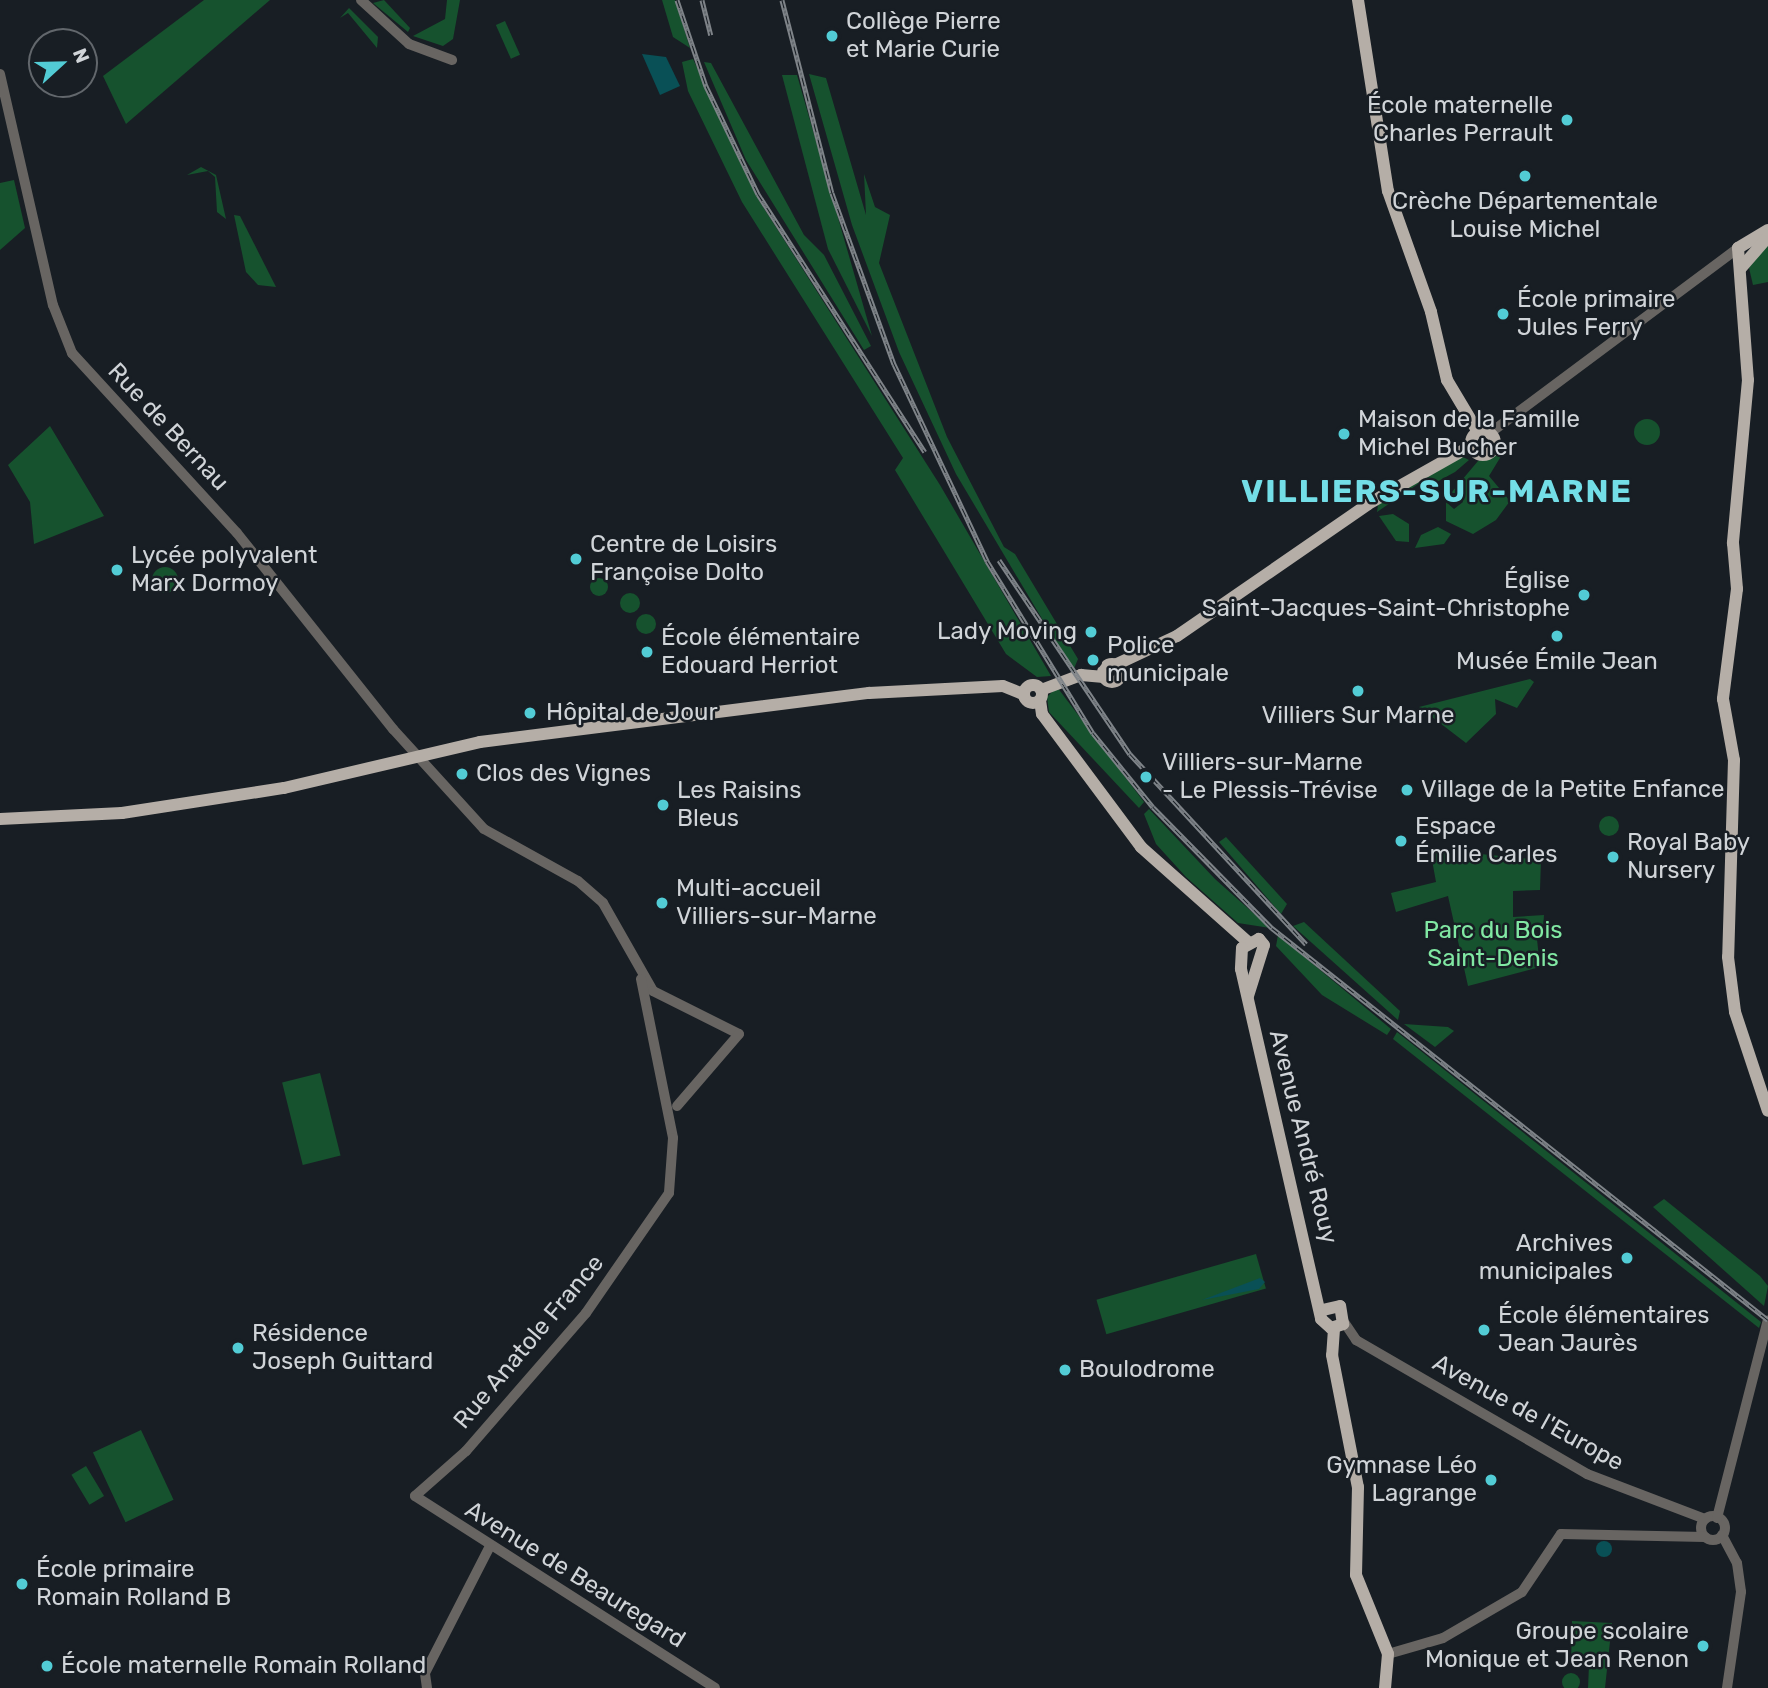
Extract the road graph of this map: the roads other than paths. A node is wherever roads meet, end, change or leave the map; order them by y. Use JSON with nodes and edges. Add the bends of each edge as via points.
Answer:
{"nodes":[{"id":1,"x":361,"y":0,"type":"edge"},
{"id":2,"x":1358,"y":0,"type":"edge"},
{"id":3,"x":452,"y":60,"type":"dead end"},
{"id":4,"x":0,"y":74,"type":"edge"},
{"id":5,"x":1767,"y":231,"type":"edge"},
{"id":6,"x":1740,"y":257,"type":"junction"},
{"id":7,"x":1484,"y":433,"type":"junction"},
{"id":8,"x":1471,"y":446,"type":"junction"},
{"id":9,"x":1033,"y":695,"type":"junction"},
{"id":10,"x":418,"y":756,"type":"junction"},
{"id":11,"x":0,"y":819,"type":"edge"},
{"id":12,"x":640,"y":976,"type":"joint"},
{"id":13,"x":649,"y":994,"type":"junction"},
{"id":14,"x":677,"y":1106,"type":"dead end"},
{"id":15,"x":1768,"y":1111,"type":"edge"},
{"id":16,"x":1328,"y":1307,"type":"junction"},
{"id":17,"x":1768,"y":1320,"type":"edge"},
{"id":18,"x":1335,"y":1325,"type":"junction"},
{"id":19,"x":415,"y":1496,"type":"joint"},
{"id":20,"x":1717,"y":1518,"type":"junction"},
{"id":21,"x":1705,"y":1519,"type":"junction"},
{"id":22,"x":1722,"y":1535,"type":"junction"},
{"id":23,"x":1704,"y":1537,"type":"junction"},
{"id":24,"x":490,"y":1546,"type":"junction"},
{"id":25,"x":1388,"y":1654,"type":"junction"},
{"id":26,"x":427,"y":1688,"type":"edge"},
{"id":27,"x":715,"y":1688,"type":"edge"},
{"id":28,"x":1385,"y":1688,"type":"edge"},
{"id":29,"x":1727,"y":1688,"type":"edge"}],
"edges":[{"from":1,"to":3,"type":"street","via":[[409,44]]},
{"from":2,"to":7,"type":"main road","via":[[1378,139],[1447,380]]},
{"from":4,"to":10,"type":"street","name":"Rue de Bernau","via":[[50,295],[72,353],[237,533]]},
{"from":5,"to":6,"type":"main road"},
{"from":6,"to":7,"type":"street"},
{"from":6,"to":15,"type":"main road","via":[[1745,402],[1723,702],[1734,760],[1729,977]]},
{"from":7,"to":8,"type":"main road"},
{"from":7,"to":8,"type":"main road","via":[[1491,452],[1480,455]]},
{"from":8,"to":9,"type":"main road","via":[[1368,504],[1177,636],[1111,670],[1081,675]]},
{"from":9,"to":10,"type":"main road","via":[[1003,686],[870,693],[618,724]]},
{"from":9,"to":16,"type":"main road","name":"Avenue André Rouy","via":[[1042,715],[1141,847],[1248,942],[1264,943],[1247,961],[1248,996],[1317,1287]]},
{"from":10,"to":11,"type":"main road","via":[[340,775],[122,813]]},
{"from":10,"to":12,"type":"street","name":"Rue de Bernau","via":[[491,835],[578,881],[603,903]]},
{"from":12,"to":13,"type":"street","name":"Rue Anatole France"},
{"from":13,"to":14,"type":"street","via":[[739,1034]]},
{"from":13,"to":19,"type":"street","name":"Rue Anatole France","via":[[670,1122],[673,1183],[624,1261],[466,1451]]},
{"from":16,"to":18,"type":"main road"},
{"from":16,"to":18,"type":"main road","via":[[1344,1310]]},
{"from":17,"to":20,"type":"street"},
{"from":18,"to":21,"type":"street","name":"Avenue de l'Europe","via":[[1587,1474]]},
{"from":18,"to":25,"type":"main road","via":[[1332,1355],[1357,1481],[1356,1575]]},
{"from":19,"to":24,"type":"street","name":"Avenue de Beauregard"},
{"from":20,"to":21,"type":"street"},
{"from":20,"to":22,"type":"street"},
{"from":21,"to":23,"type":"street"},
{"from":22,"to":23,"type":"street"},
{"from":22,"to":29,"type":"street","via":[[1737,1563],[1741,1592]]},
{"from":23,"to":25,"type":"street","via":[[1561,1534],[1522,1592],[1443,1638]]},
{"from":24,"to":26,"type":"street","via":[[425,1672]]},
{"from":24,"to":27,"type":"street","name":"Avenue de Beauregard"},
{"from":25,"to":28,"type":"main road"}]}
